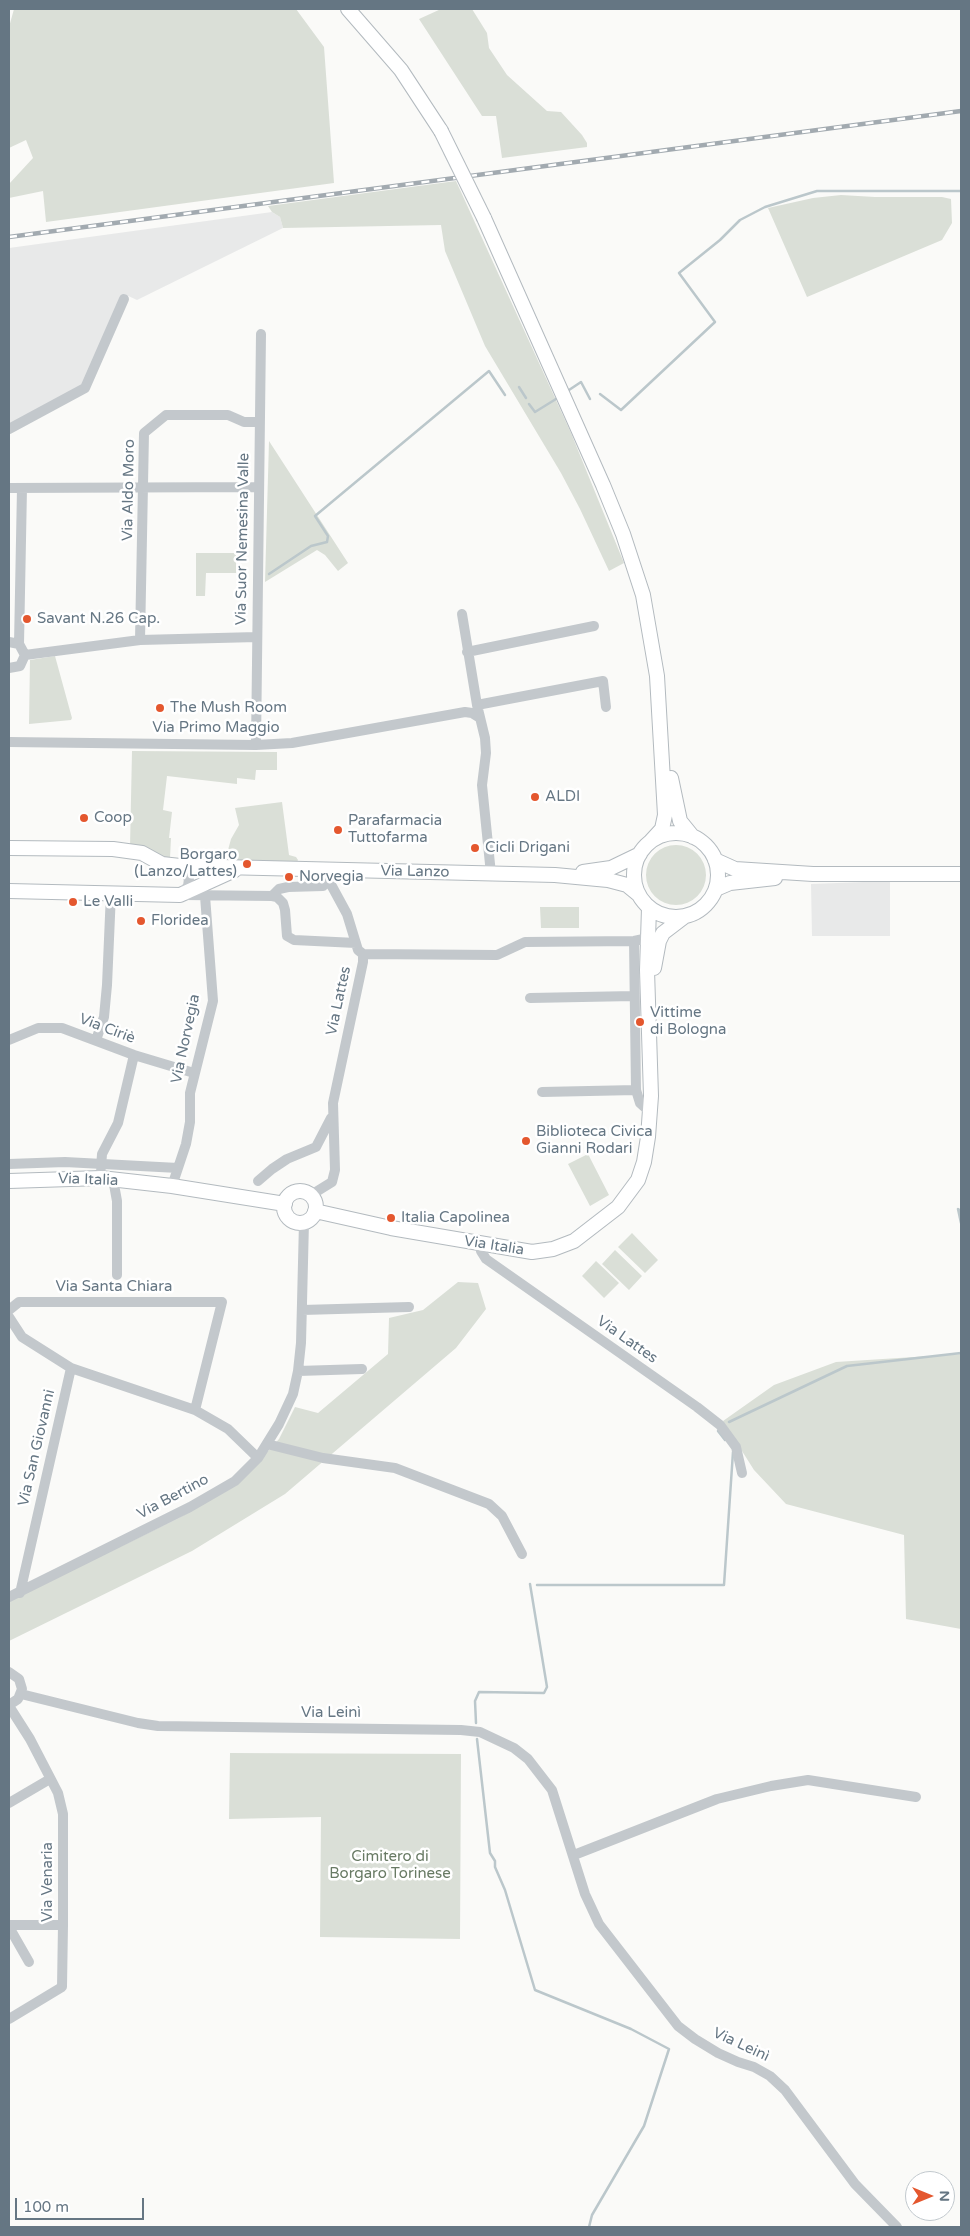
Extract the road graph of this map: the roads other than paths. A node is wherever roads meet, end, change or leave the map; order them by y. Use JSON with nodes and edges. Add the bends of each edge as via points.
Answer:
{"nodes":[{"id":1,"x":348,"y":9,"type":"edge"},
{"id":2,"x":124,"y":299,"type":"dead end"},
{"id":3,"x":261,"y":334,"type":"dead end"},
{"id":4,"x":259,"y":422,"type":"junction"},
{"id":5,"x":9,"y":429,"type":"edge"},
{"id":6,"x":259,"y":487,"type":"junction"},
{"id":7,"x":9,"y":488,"type":"edge"},
{"id":8,"x":22,"y":488,"type":"junction"},
{"id":9,"x":144,"y":488,"type":"junction"},
{"id":10,"x":462,"y":614,"type":"dead end"},
{"id":11,"x":594,"y":626,"type":"dead end"},
{"id":12,"x":257,"y":637,"type":"junction"},
{"id":13,"x":140,"y":640,"type":"junction"},
{"id":14,"x":14,"y":643,"type":"edge"},
{"id":15,"x":467,"y":652,"type":"junction"},
{"id":16,"x":26,"y":655,"type":"junction"},
{"id":17,"x":9,"y":668,"type":"edge"},
{"id":18,"x":477,"y":705,"type":"junction"},
{"id":19,"x":606,"y":707,"type":"dead end"},
{"id":20,"x":480,"y":718,"type":"junction"},
{"id":21,"x":662,"y":726,"type":"junction"},
{"id":22,"x":9,"y":742,"type":"edge"},
{"id":23,"x":256,"y":745,"type":"junction"},
{"id":24,"x":693,"y":837,"type":"junction"},
{"id":25,"x":651,"y":841,"type":"junction"},
{"id":26,"x":9,"y":850,"type":"edge"},
{"id":27,"x":640,"y":854,"type":"junction"},
{"id":28,"x":715,"y":860,"type":"junction"},
{"id":29,"x":181,"y":866,"type":"junction"},
{"id":30,"x":241,"y":868,"type":"junction"},
{"id":31,"x":491,"y":874,"type":"junction"},
{"id":32,"x":813,"y":874,"type":"junction"},
{"id":33,"x":961,"y":874,"type":"edge"},
{"id":34,"x":328,"y":875,"type":"junction"},
{"id":35,"x":555,"y":875,"type":"junction"},
{"id":36,"x":716,"y":889,"type":"junction"},
{"id":37,"x":9,"y":890,"type":"edge"},
{"id":38,"x":111,"y":894,"type":"junction"},
{"id":39,"x":638,"y":894,"type":"junction"},
{"id":40,"x":180,"y":895,"type":"junction"},
{"id":41,"x":205,"y":896,"type":"junction"},
{"id":42,"x":272,"y":896,"type":"junction"},
{"id":43,"x":649,"y":908,"type":"junction"},
{"id":44,"x":684,"y":916,"type":"junction"},
{"id":45,"x":641,"y":939,"type":"junction"},
{"id":46,"x":356,"y":943,"type":"junction"},
{"id":47,"x":363,"y":954,"type":"junction"},
{"id":48,"x":648,"y":991,"type":"junction"},
{"id":49,"x":634,"y":996,"type":"junction"},
{"id":50,"x":530,"y":998,"type":"dead end"},
{"id":51,"x":9,"y":1040,"type":"edge"},
{"id":52,"x":96,"y":1040,"type":"junction"},
{"id":53,"x":134,"y":1055,"type":"junction"},
{"id":54,"x":194,"y":1073,"type":"junction"},
{"id":55,"x":636,"y":1090,"type":"junction"},
{"id":56,"x":542,"y":1092,"type":"dead end"},
{"id":57,"x":650,"y":1112,"type":"junction"},
{"id":58,"x":333,"y":1115,"type":"junction"},
{"id":59,"x":101,"y":1163,"type":"junction"},
{"id":60,"x":9,"y":1164,"type":"edge"},
{"id":61,"x":178,"y":1168,"type":"junction"},
{"id":62,"x":107,"y":1179,"type":"junction"},
{"id":63,"x":9,"y":1181,"type":"edge"},
{"id":64,"x":258,"y":1181,"type":"dead end"},
{"id":65,"x":172,"y":1186,"type":"junction"},
{"id":66,"x":311,"y":1196,"type":"junction"},
{"id":67,"x":285,"y":1204,"type":"junction"},
{"id":68,"x":315,"y":1211,"type":"junction"},
{"id":69,"x":304,"y":1222,"type":"junction"},
{"id":70,"x":480,"y":1244,"type":"junction"},
{"id":71,"x":117,"y":1275,"type":"dead end"},
{"id":72,"x":409,"y":1307,"type":"dead end"},
{"id":73,"x":9,"y":1310,"type":"edge"},
{"id":74,"x":302,"y":1310,"type":"junction"},
{"id":75,"x":9,"y":1317,"type":"edge"},
{"id":76,"x":71,"y":1368,"type":"junction"},
{"id":77,"x":362,"y":1369,"type":"dead end"},
{"id":78,"x":298,"y":1371,"type":"junction"},
{"id":79,"x":195,"y":1410,"type":"junction"},
{"id":80,"x":267,"y":1444,"type":"junction"},
{"id":81,"x":258,"y":1458,"type":"junction"},
{"id":82,"x":742,"y":1473,"type":"dead end"},
{"id":83,"x":522,"y":1554,"type":"dead end"},
{"id":84,"x":20,"y":1593,"type":"junction"},
{"id":85,"x":9,"y":1597,"type":"edge"},
{"id":86,"x":9,"y":1672,"type":"edge"},
{"id":87,"x":21,"y":1694,"type":"junction"},
{"id":88,"x":9,"y":1705,"type":"edge"},
{"id":89,"x":50,"y":1779,"type":"junction"},
{"id":90,"x":916,"y":1797,"type":"dead end"},
{"id":91,"x":9,"y":1803,"type":"edge"},
{"id":92,"x":574,"y":1855,"type":"junction"},
{"id":93,"x":63,"y":1925,"type":"junction"},
{"id":94,"x":9,"y":1926,"type":"edge"},
{"id":95,"x":29,"y":1962,"type":"dead end"},
{"id":96,"x":9,"y":2020,"type":"edge"},
{"id":97,"x":897,"y":2227,"type":"edge"}],
"edges":[{"from":1,"to":21,"type":"street","bridge":true,"via":[[401,70],[441,131],[484,218],[623,534],[650,628]]},
{"from":2,"to":5,"type":"street","via":[[85,388]]},
{"from":3,"to":4,"type":"street","name":"Via Suor Nemesina Valle"},
{"from":4,"to":6,"type":"street","name":"Via Suor Nemesina Valle"},
{"from":4,"to":9,"type":"street","name":"Via Aldo Moro","via":[[244,422],[228,414],[166,414],[144,433]]},
{"from":6,"to":9,"type":"street"},
{"from":6,"to":12,"type":"street","name":"Via Suor Nemesina Valle"},
{"from":7,"to":8,"type":"street"},
{"from":8,"to":9,"type":"street"},
{"from":8,"to":14,"type":"street"},
{"from":9,"to":13,"type":"street","name":"Via Aldo Moro"},
{"from":10,"to":15,"type":"street"},
{"from":11,"to":15,"type":"street"},
{"from":12,"to":13,"type":"street"},
{"from":12,"to":23,"type":"street","name":"Via Suor Nemesina Valle"},
{"from":13,"to":16,"type":"street"},
{"from":14,"to":16,"type":"street"},
{"from":15,"to":18,"type":"street"},
{"from":16,"to":17,"type":"street","via":[[20,666]]},
{"from":18,"to":19,"type":"street","via":[[603,681]]},
{"from":18,"to":20,"type":"street"},
{"from":20,"to":23,"type":"street","name":"Via Primo Maggio","via":[[465,712],[292,743]]},
{"from":20,"to":31,"type":"street","via":[[486,746],[482,785]]},
{"from":21,"to":24,"type":"street","via":[[677,813]]},
{"from":21,"to":25,"type":"street","via":[[665,815],[662,829]]},
{"from":22,"to":23,"type":"street","name":"Via Primo Maggio"},
{"from":24,"to":25,"type":"street","via":[[672,833]]},
{"from":24,"to":28,"type":"street","via":[[710,851]]},
{"from":25,"to":27,"type":"street"},
{"from":26,"to":29,"type":"street","name":"Via Lanzo","via":[[142,852],[162,864]]},
{"from":26,"to":37,"type":"street","via":[[138,855],[159,866],[183,871],[189,883],[180,894]]},
{"from":27,"to":35,"type":"street","name":"Via Lanzo","via":[[611,868]]},
{"from":27,"to":39,"type":"street","via":[[634,870]]},
{"from":28,"to":32,"type":"street","via":[[735,868]]},
{"from":28,"to":36,"type":"street","via":[[718,870]]},
{"from":29,"to":30,"type":"street","name":"Via Lanzo"},
{"from":29,"to":40,"type":"street","via":[[192,881]]},
{"from":30,"to":34,"type":"street","name":"Via Lanzo"},
{"from":30,"to":40,"type":"street"},
{"from":31,"to":34,"type":"street","name":"Via Lanzo"},
{"from":31,"to":35,"type":"street","name":"Via Lanzo"},
{"from":32,"to":33,"type":"street"},
{"from":32,"to":36,"type":"street","via":[[730,883]]},
{"from":34,"to":42,"type":"street","via":[[323,886],[288,887],[279,889]]},
{"from":34,"to":46,"type":"street","name":"Via Lattes","via":[[347,914]]},
{"from":35,"to":39,"type":"street","name":"Via Lanzo","via":[[608,880],[627,885]]},
{"from":36,"to":44,"type":"street","via":[[700,910]]},
{"from":37,"to":38,"type":"street"},
{"from":38,"to":40,"type":"street"},
{"from":38,"to":52,"type":"street","via":[[104,1017]]},
{"from":39,"to":43,"type":"street"},
{"from":40,"to":41,"type":"street"},
{"from":41,"to":42,"type":"street"},
{"from":41,"to":54,"type":"street","name":"Via Norvegia","via":[[213,1001]]},
{"from":42,"to":46,"type":"street","via":[[283,903],[287,936],[294,940]]},
{"from":43,"to":44,"type":"street","via":[[666,916]]},
{"from":43,"to":45,"type":"street","name":"Via Italia"},
{"from":44,"to":48,"type":"street","name":"Via Italia","via":[[669,927],[659,941]]},
{"from":45,"to":47,"type":"street","via":[[525,942],[497,954]]},
{"from":45,"to":48,"type":"street","name":"Via Italia"},
{"from":45,"to":49,"type":"street","name":"Via Italia"},
{"from":46,"to":47,"type":"street","name":"Via Lattes"},
{"from":47,"to":58,"type":"street","name":"Via Lattes"},
{"from":48,"to":57,"type":"street","name":"Via Italia"},
{"from":49,"to":50,"type":"street"},
{"from":49,"to":55,"type":"street","name":"Via Italia"},
{"from":51,"to":52,"type":"street","name":"Via Ciriè","via":[[51,1026]]},
{"from":52,"to":53,"type":"street","name":"Via Ciriè"},
{"from":53,"to":54,"type":"street","name":"Via Ciriè"},
{"from":53,"to":59,"type":"street","via":[[118,1123],[102,1154]]},
{"from":54,"to":61,"type":"street","name":"Via Norvegia","via":[[190,1122]]},
{"from":55,"to":56,"type":"street"},
{"from":55,"to":57,"type":"street","name":"Via Italia","via":[[640,1103]]},
{"from":57,"to":70,"type":"street","name":"Via Italia","via":[[644,1162],[638,1180],[618,1207],[588,1231],[562,1246],[543,1251],[521,1252]]},
{"from":58,"to":64,"type":"street","name":"Via Lattes","via":[[316,1147],[287,1159]]},
{"from":58,"to":66,"type":"street","name":"Via Lattes","via":[[335,1170],[332,1182]]},
{"from":59,"to":60,"type":"street","name":"Via Italia"},
{"from":59,"to":61,"type":"street","name":"Via Italia"},
{"from":59,"to":62,"type":"street"},
{"from":61,"to":65,"type":"street","name":"Via Norvegia"},
{"from":62,"to":63,"type":"street","name":"Via Italia"},
{"from":62,"to":65,"type":"street","name":"Via Italia"},
{"from":62,"to":71,"type":"street","via":[[116,1201]]},
{"from":65,"to":67,"type":"street","name":"Via Italia"},
{"from":66,"to":67,"type":"street","via":[[296,1192],[288,1197]]},
{"from":66,"to":68,"type":"street"},
{"from":67,"to":69,"type":"street","via":[[290,1219]]},
{"from":68,"to":69,"type":"street"},
{"from":68,"to":70,"type":"street","name":"Via Italia"},
{"from":69,"to":74,"type":"street","name":"Via Bertino"},
{"from":70,"to":82,"type":"street","name":"Via Lattes","via":[[486,1259],[720,1425],[736,1447]]},
{"from":72,"to":74,"type":"street"},
{"from":73,"to":79,"type":"street","name":"Via Santa Chiara","via":[[19,1302],[222,1302]]},
{"from":74,"to":78,"type":"street","name":"Via Bertino"},
{"from":75,"to":76,"type":"street","via":[[22,1337]]},
{"from":76,"to":79,"type":"street"},
{"from":76,"to":84,"type":"street","name":"Via San Giovanni"},
{"from":77,"to":78,"type":"street"},
{"from":78,"to":80,"type":"street","name":"Via Bertino","via":[[293,1394]]},
{"from":79,"to":81,"type":"street","via":[[228,1428]]},
{"from":80,"to":81,"type":"street","name":"Via Bertino"},
{"from":80,"to":83,"type":"street","via":[[323,1458],[395,1468],[489,1504],[502,1516]]},
{"from":81,"to":84,"type":"street","name":"Via Bertino","via":[[235,1481]]},
{"from":84,"to":85,"type":"street","name":"Via Bertino"},
{"from":86,"to":87,"type":"street","via":[[19,1679]]},
{"from":87,"to":88,"type":"street"},
{"from":87,"to":92,"type":"street","name":"Via Leinì","via":[[158,1726],[480,1732],[514,1748],[540,1773],[552,1790]]},
{"from":88,"to":89,"type":"street","name":"Via Venaria"},
{"from":89,"to":91,"type":"street"},
{"from":89,"to":93,"type":"street","name":"Via Venaria","via":[[58,1793],[63,1814]]},
{"from":90,"to":92,"type":"street","via":[[808,1780],[772,1786],[716,1800]]},
{"from":92,"to":97,"type":"street","name":"Via Leinì","via":[[585,1894],[599,1924],[678,2026],[718,2053],[770,2076],[785,2090],[855,2184]]},
{"from":93,"to":94,"type":"street"},
{"from":93,"to":96,"type":"street","name":"Via Venaria","via":[[62,1987]]},
{"from":94,"to":95,"type":"street"}]}
